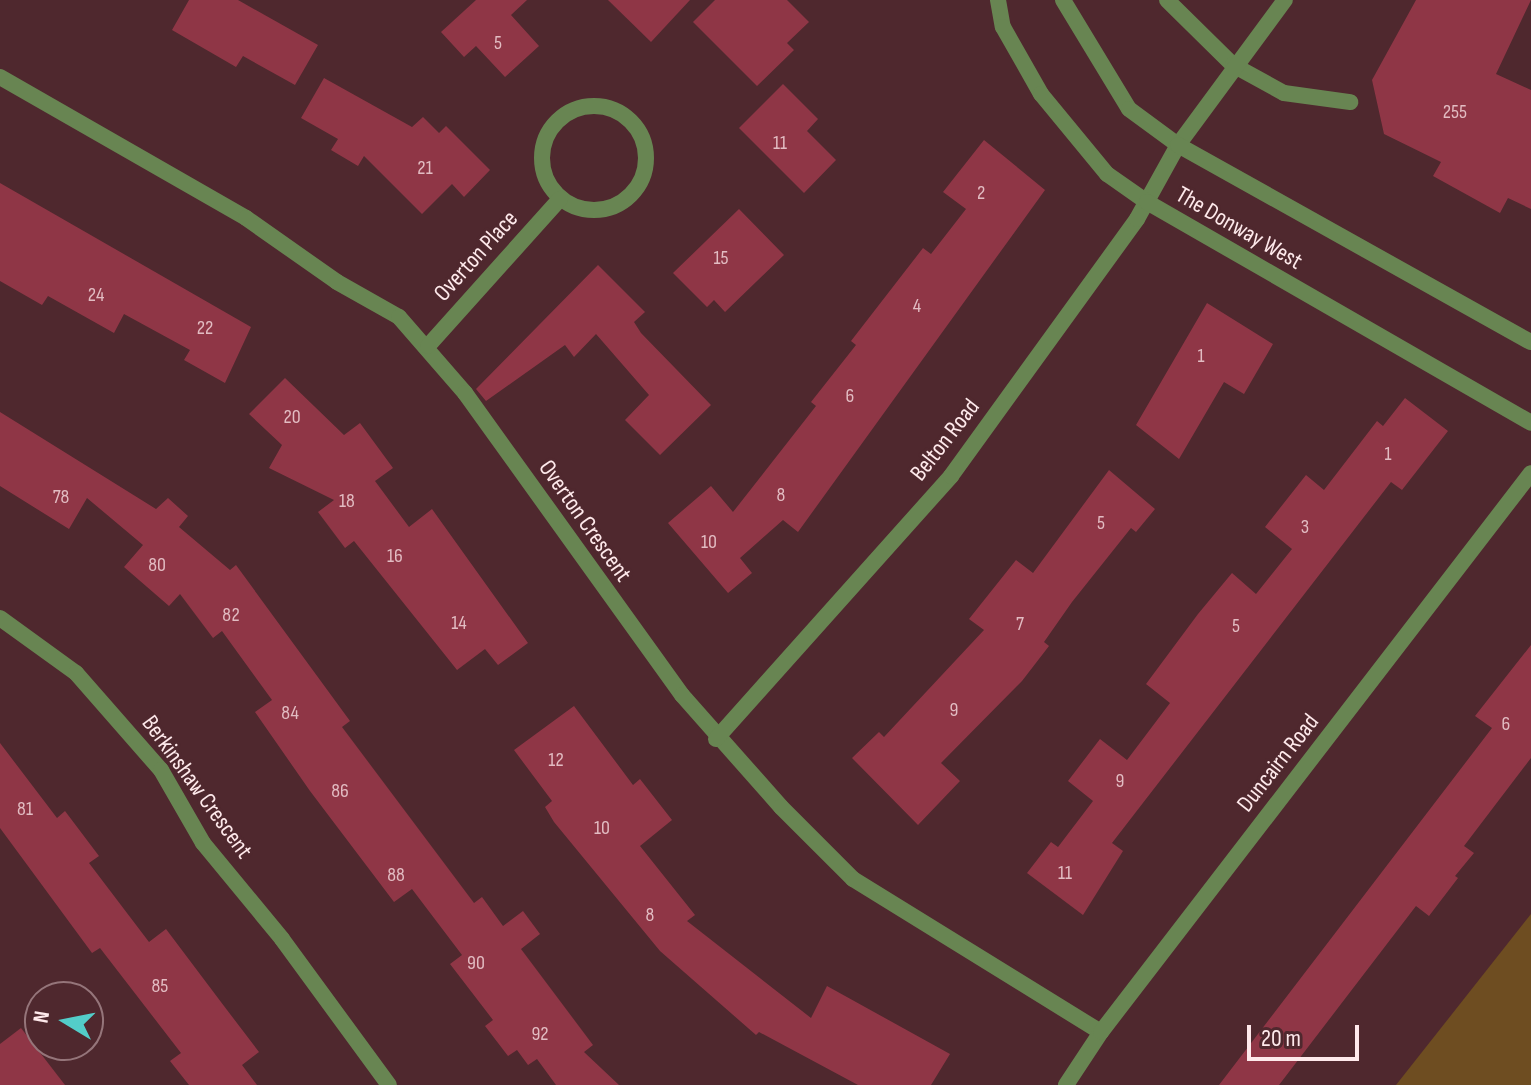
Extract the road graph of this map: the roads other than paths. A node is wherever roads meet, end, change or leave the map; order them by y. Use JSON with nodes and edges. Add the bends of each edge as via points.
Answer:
{"nodes":[{"id":1,"x":998,"y":0,"type":"edge"},
{"id":2,"x":1063,"y":0,"type":"edge"},
{"id":3,"x":1167,"y":0,"type":"edge"},
{"id":4,"x":1285,"y":0,"type":"edge"},
{"id":5,"x":1233,"y":65,"type":"junction"},
{"id":6,"x":0,"y":77,"type":"edge"},
{"id":7,"x":1350,"y":102,"type":"dead end"},
{"id":8,"x":1178,"y":145,"type":"junction"},
{"id":9,"x":560,"y":199,"type":"junction"},
{"id":10,"x":1147,"y":202,"type":"junction"},
{"id":11,"x":1531,"y":342,"type":"edge"},
{"id":12,"x":428,"y":346,"type":"junction"},
{"id":13,"x":1531,"y":423,"type":"edge"},
{"id":14,"x":1531,"y":473,"type":"edge"},
{"id":15,"x":0,"y":618,"type":"edge"},
{"id":16,"x":716,"y":739,"type":"junction"},
{"id":17,"x":1101,"y":1032,"type":"junction"},
{"id":18,"x":389,"y":1085,"type":"edge"},
{"id":19,"x":1066,"y":1085,"type":"edge"}],
"edges":[{"from":1,"to":10,"type":"street","name":"The Donway West","via":[[1003,27],[1041,94],[1107,174]]},
{"from":2,"to":8,"type":"street","name":"The Donway West","via":[[1129,109]]},
{"from":3,"to":5,"type":"street"},
{"from":4,"to":5,"type":"street","name":"Belton Road"},
{"from":5,"to":7,"type":"street","via":[[1284,93]]},
{"from":5,"to":8,"type":"street","name":"Belton Road"},
{"from":6,"to":12,"type":"street","name":"Overton Crescent","via":[[246,218],[337,282],[399,317]]},
{"from":8,"to":10,"type":"street","name":"Belton Road"},
{"from":8,"to":11,"type":"street","name":"The Donway West"},
{"from":9,"to":9,"type":"street","via":[[594,211],[628,199],[647,162],[643,139],[631,120],[616,110],[588,106],[564,114],[551,127],[541,150],[542,168]]},
{"from":9,"to":12,"type":"street","name":"Overton Place"},
{"from":10,"to":13,"type":"street","name":"The Donway West"},
{"from":10,"to":16,"type":"street","name":"Belton Road","via":[[951,476]]},
{"from":12,"to":16,"type":"street","name":"Overton Crescent"},
{"from":14,"to":17,"type":"street","name":"Duncairn Road"},
{"from":15,"to":18,"type":"street","name":"Berkinshaw Crescent","via":[[76,673],[161,770],[203,843],[273,927]]},
{"from":16,"to":17,"type":"street","name":"Overton Crescent","via":[[853,879]]},
{"from":17,"to":19,"type":"street","name":"Duncairn Road"}]}
